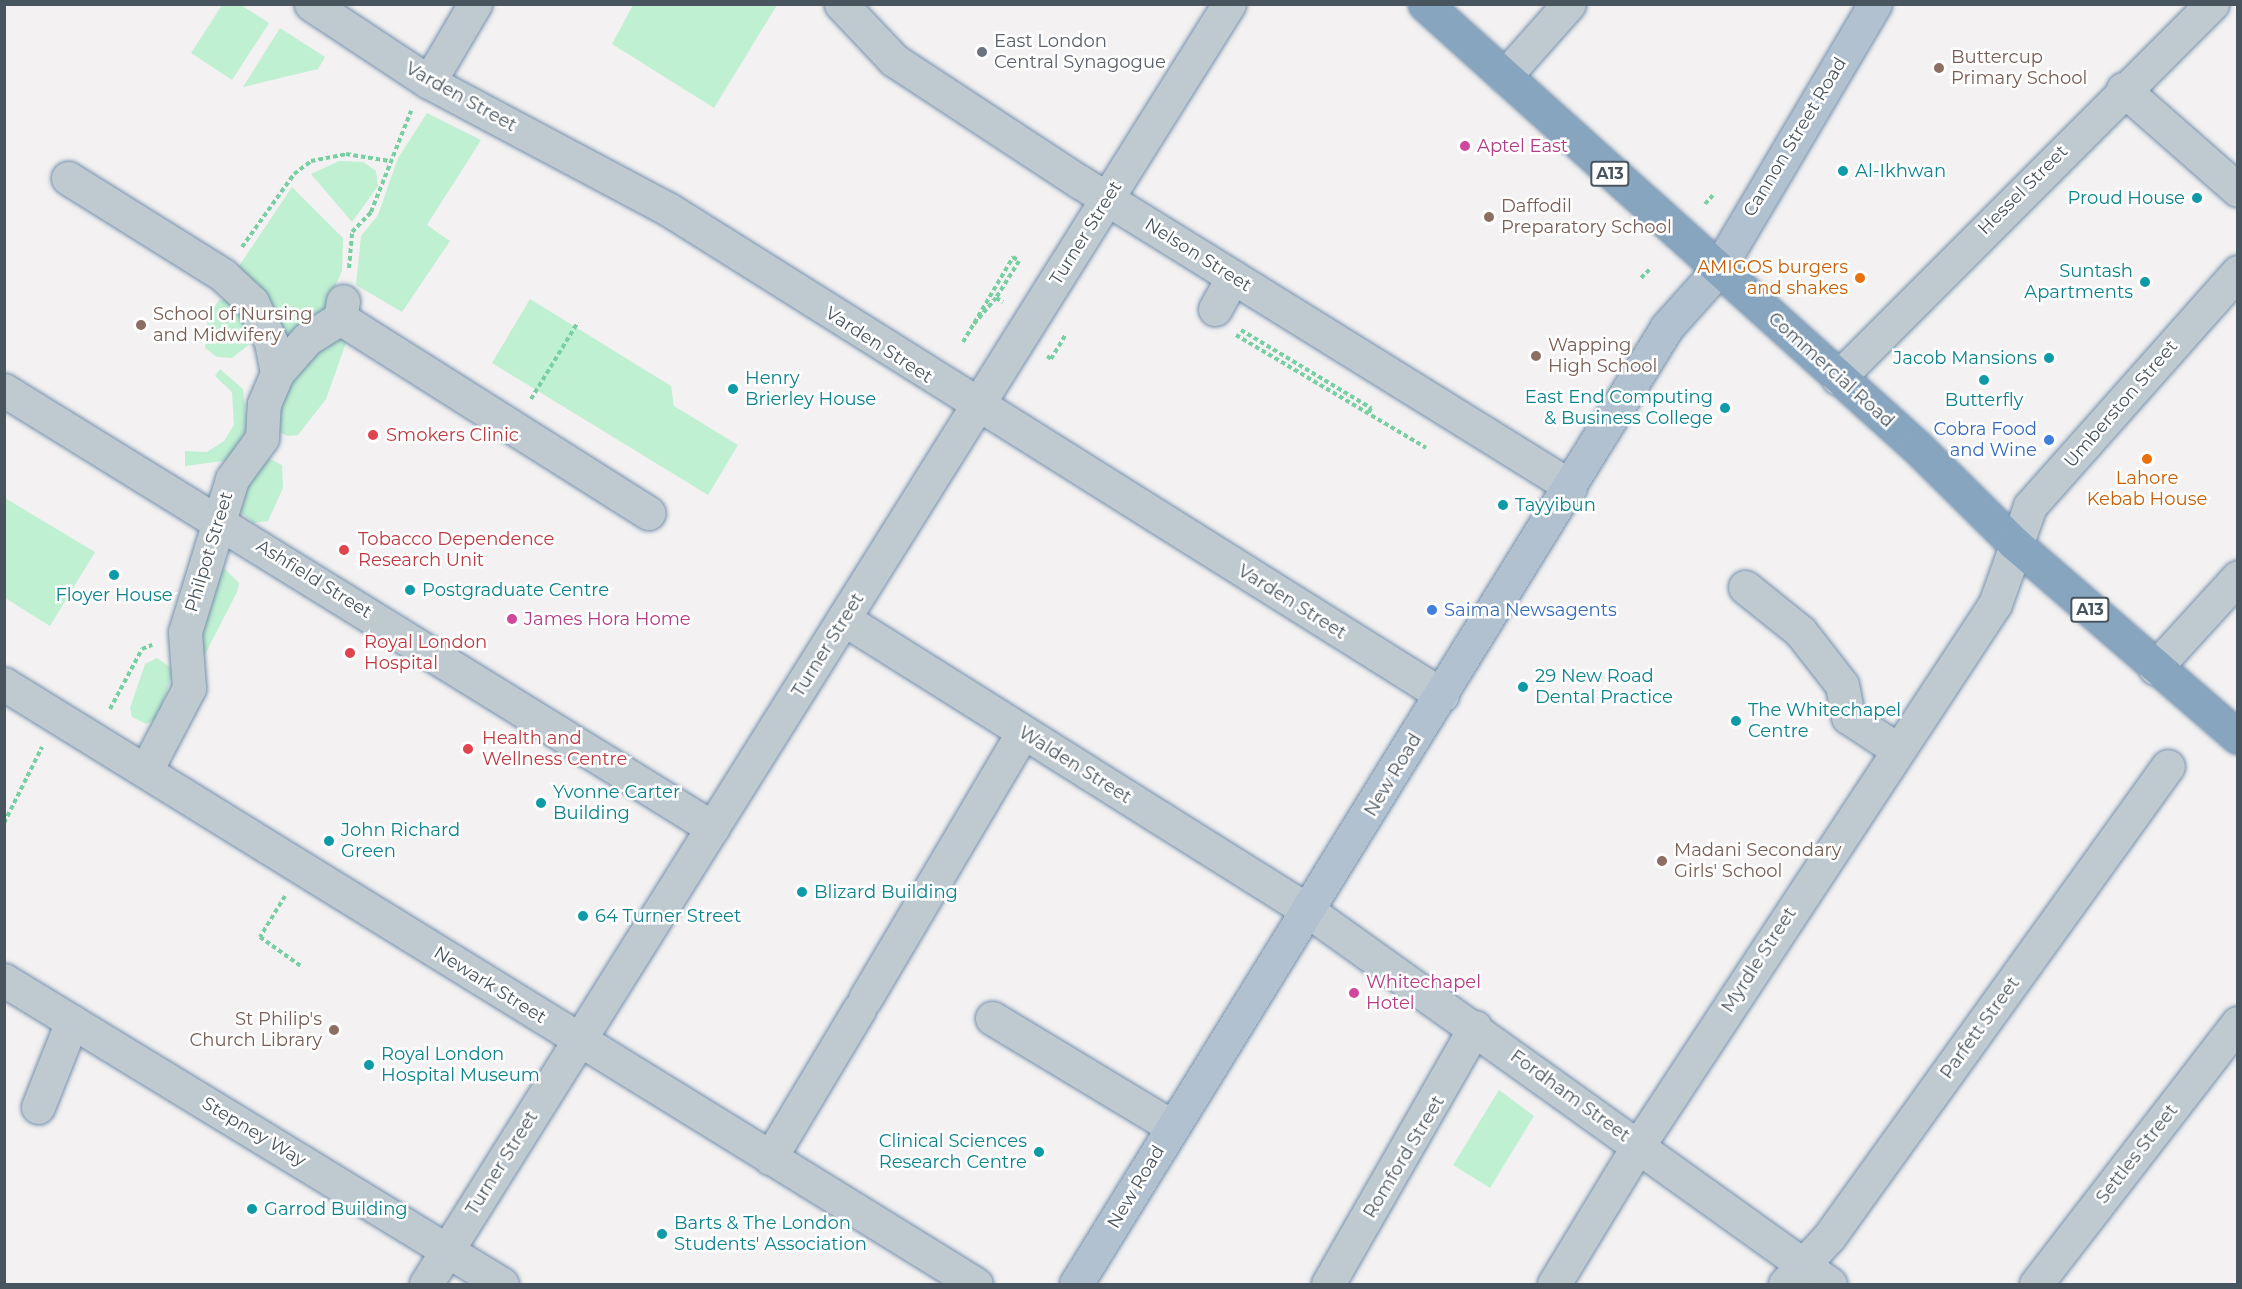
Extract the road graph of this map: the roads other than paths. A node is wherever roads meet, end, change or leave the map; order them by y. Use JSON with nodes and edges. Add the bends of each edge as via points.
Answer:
{"nodes":[{"id":1,"x":311,"y":4,"type":"edge"},
{"id":2,"x":475,"y":4,"type":"edge"},
{"id":3,"x":841,"y":4,"type":"edge"},
{"id":4,"x":1229,"y":4,"type":"edge"},
{"id":5,"x":1425,"y":4,"type":"edge"},
{"id":6,"x":1569,"y":4,"type":"edge"},
{"id":7,"x":1875,"y":4,"type":"edge"},
{"id":8,"x":2212,"y":4,"type":"edge"},
{"id":9,"x":1505,"y":76,"type":"junction"},
{"id":10,"x":429,"y":82,"type":"junction"},
{"id":11,"x":2123,"y":89,"type":"junction"},
{"id":12,"x":68,"y":178,"type":"dead end"},
{"id":13,"x":2238,"y":190,"type":"edge"},
{"id":14,"x":1107,"y":199,"type":"junction"},
{"id":15,"x":1717,"y":271,"type":"junction"},
{"id":16,"x":2238,"y":272,"type":"edge"},
{"id":17,"x":1233,"y":277,"type":"junction"},
{"id":18,"x":1215,"y":309,"type":"dead end"},
{"id":19,"x":277,"y":373,"type":"junction"},
{"id":20,"x":1838,"y":378,"type":"junction"},
{"id":21,"x":4,"y":390,"type":"edge"},
{"id":22,"x":977,"y":407,"type":"junction"},
{"id":23,"x":1570,"y":486,"type":"junction"},
{"id":24,"x":648,"y":513,"type":"dead end"},
{"id":25,"x":217,"y":519,"type":"junction"},
{"id":26,"x":2014,"y":543,"type":"junction"},
{"id":27,"x":2238,"y":577,"type":"edge"},
{"id":28,"x":1745,"y":587,"type":"dead end"},
{"id":29,"x":844,"y":619,"type":"junction"},
{"id":30,"x":2155,"y":668,"type":"junction"},
{"id":31,"x":4,"y":684,"type":"edge"},
{"id":32,"x":1442,"y":695,"type":"junction"},
{"id":33,"x":1023,"y":732,"type":"junction"},
{"id":34,"x":2238,"y":736,"type":"edge"},
{"id":35,"x":1898,"y":750,"type":"junction"},
{"id":36,"x":2168,"y":766,"type":"dead end"},
{"id":37,"x":146,"y":770,"type":"junction"},
{"id":38,"x":713,"y":828,"type":"junction"},
{"id":39,"x":1307,"y":910,"type":"junction"},
{"id":40,"x":4,"y":980,"type":"edge"},
{"id":41,"x":992,"y":1018,"type":"dead end"},
{"id":42,"x":72,"y":1021,"type":"junction"},
{"id":43,"x":2238,"y":1023,"type":"edge"},
{"id":44,"x":1475,"y":1027,"type":"junction"},
{"id":45,"x":579,"y":1041,"type":"junction"},
{"id":46,"x":38,"y":1107,"type":"dead end"},
{"id":47,"x":1173,"y":1127,"type":"junction"},
{"id":48,"x":1638,"y":1146,"type":"junction"},
{"id":49,"x":770,"y":1158,"type":"junction"},
{"id":50,"x":447,"y":1251,"type":"junction"},
{"id":51,"x":1794,"y":1275,"type":"edge"},
{"id":52,"x":426,"y":1284,"type":"edge"},
{"id":53,"x":502,"y":1284,"type":"edge"},
{"id":54,"x":976,"y":1284,"type":"edge"},
{"id":55,"x":1076,"y":1284,"type":"edge"},
{"id":56,"x":1328,"y":1284,"type":"edge"},
{"id":57,"x":1554,"y":1284,"type":"edge"},
{"id":58,"x":1830,"y":1284,"type":"edge"},
{"id":59,"x":2036,"y":1284,"type":"edge"}],
"edges":[{"from":1,"to":10,"type":"street","name":"Varden Street"},
{"from":2,"to":10,"type":"street"},
{"from":3,"to":14,"type":"street","name":"Nelson Street","via":[[894,60]]},
{"from":4,"to":14,"type":"street","name":"Turner Street"},
{"from":5,"to":9,"type":"highway","name":"Commercial Road","number":"A13"},
{"from":6,"to":9,"type":"street"},
{"from":7,"to":15,"type":"main road","name":"Cannon Street Road"},
{"from":8,"to":11,"type":"street","name":"Hessel Street"},
{"from":9,"to":15,"type":"highway","name":"Commercial Road","number":"A13"},
{"from":10,"to":22,"type":"street","name":"Varden Street","via":[[668,209]]},
{"from":11,"to":13,"type":"street"},
{"from":11,"to":20,"type":"street","name":"Hessel Street"},
{"from":12,"to":19,"type":"street","via":[[223,275],[252,302],[271,342]]},
{"from":14,"to":17,"type":"street","name":"Nelson Street"},
{"from":14,"to":22,"type":"street","name":"Turner Street"},
{"from":15,"to":20,"type":"highway","name":"Commercial Road","number":"A13"},
{"from":15,"to":23,"type":"main road","name":"New Road","via":[[1667,327]]},
{"from":16,"to":26,"type":"street","name":"Umberston Street","via":[[2031,506]]},
{"from":17,"to":18,"type":"street"},
{"from":17,"to":23,"type":"street","name":"Nelson Street"},
{"from":19,"to":24,"type":"street","name":"Philpot Street","via":[[307,339],[341,310],[393,352]]},
{"from":19,"to":25,"type":"street","name":"Philpot Street","via":[[264,404],[262,438],[232,478]]},
{"from":20,"to":26,"type":"highway","name":"Commercial Road","number":"A13"},
{"from":21,"to":25,"type":"street","name":"Ashfield Street"},
{"from":22,"to":29,"type":"street","name":"Turner Street"},
{"from":22,"to":32,"type":"street","name":"Varden Street"},
{"from":23,"to":32,"type":"main road","name":"New Road"},
{"from":25,"to":37,"type":"street","name":"Philpot Street","via":[[185,632],[189,688]]},
{"from":25,"to":38,"type":"street","name":"Ashfield Street"},
{"from":26,"to":30,"type":"highway","name":"Commercial Road","number":"A13"},
{"from":26,"to":35,"type":"street","name":"Myrdle Street","via":[[1999,598]]},
{"from":27,"to":30,"type":"street"},
{"from":28,"to":35,"type":"street","via":[[1808,640],[1842,685],[1848,717]]},
{"from":29,"to":33,"type":"street","name":"Walden Street"},
{"from":29,"to":38,"type":"street","name":"Turner Street"},
{"from":30,"to":34,"type":"highway","name":"Commercial Road","number":"A13"},
{"from":31,"to":37,"type":"street","name":"Newark Street"},
{"from":32,"to":39,"type":"main road","name":"New Road"},
{"from":33,"to":39,"type":"street","name":"Walden Street"},
{"from":33,"to":49,"type":"street"},
{"from":35,"to":48,"type":"street","name":"Myrdle Street"},
{"from":36,"to":51,"type":"street","name":"Parfett Street","via":[[1829,1237]]},
{"from":37,"to":45,"type":"street","name":"Newark Street"},
{"from":38,"to":45,"type":"street","name":"Turner Street"},
{"from":39,"to":44,"type":"street","name":"Fordham Street"},
{"from":39,"to":47,"type":"main road","name":"New Road"},
{"from":40,"to":42,"type":"street","name":"Stepney Way"},
{"from":41,"to":47,"type":"street"},
{"from":42,"to":46,"type":"street"},
{"from":42,"to":50,"type":"street","name":"Stepney Way"},
{"from":43,"to":59,"type":"street","name":"Settles Street"},
{"from":44,"to":48,"type":"street","name":"Fordham Street"},
{"from":44,"to":56,"type":"street","name":"Romford Street"},
{"from":45,"to":49,"type":"street","name":"Newark Street"},
{"from":45,"to":50,"type":"street","name":"Turner Street"},
{"from":47,"to":55,"type":"main road","name":"New Road"},
{"from":48,"to":51,"type":"street","name":"Fordham Street"},
{"from":48,"to":57,"type":"street","name":"Myrdle Street"},
{"from":49,"to":54,"type":"street","name":"Newark Street"},
{"from":50,"to":52,"type":"street","name":"Turner Street"},
{"from":50,"to":53,"type":"street","name":"Stepney Way"},
{"from":51,"to":58,"type":"street","name":"Fordham Street"}]}
